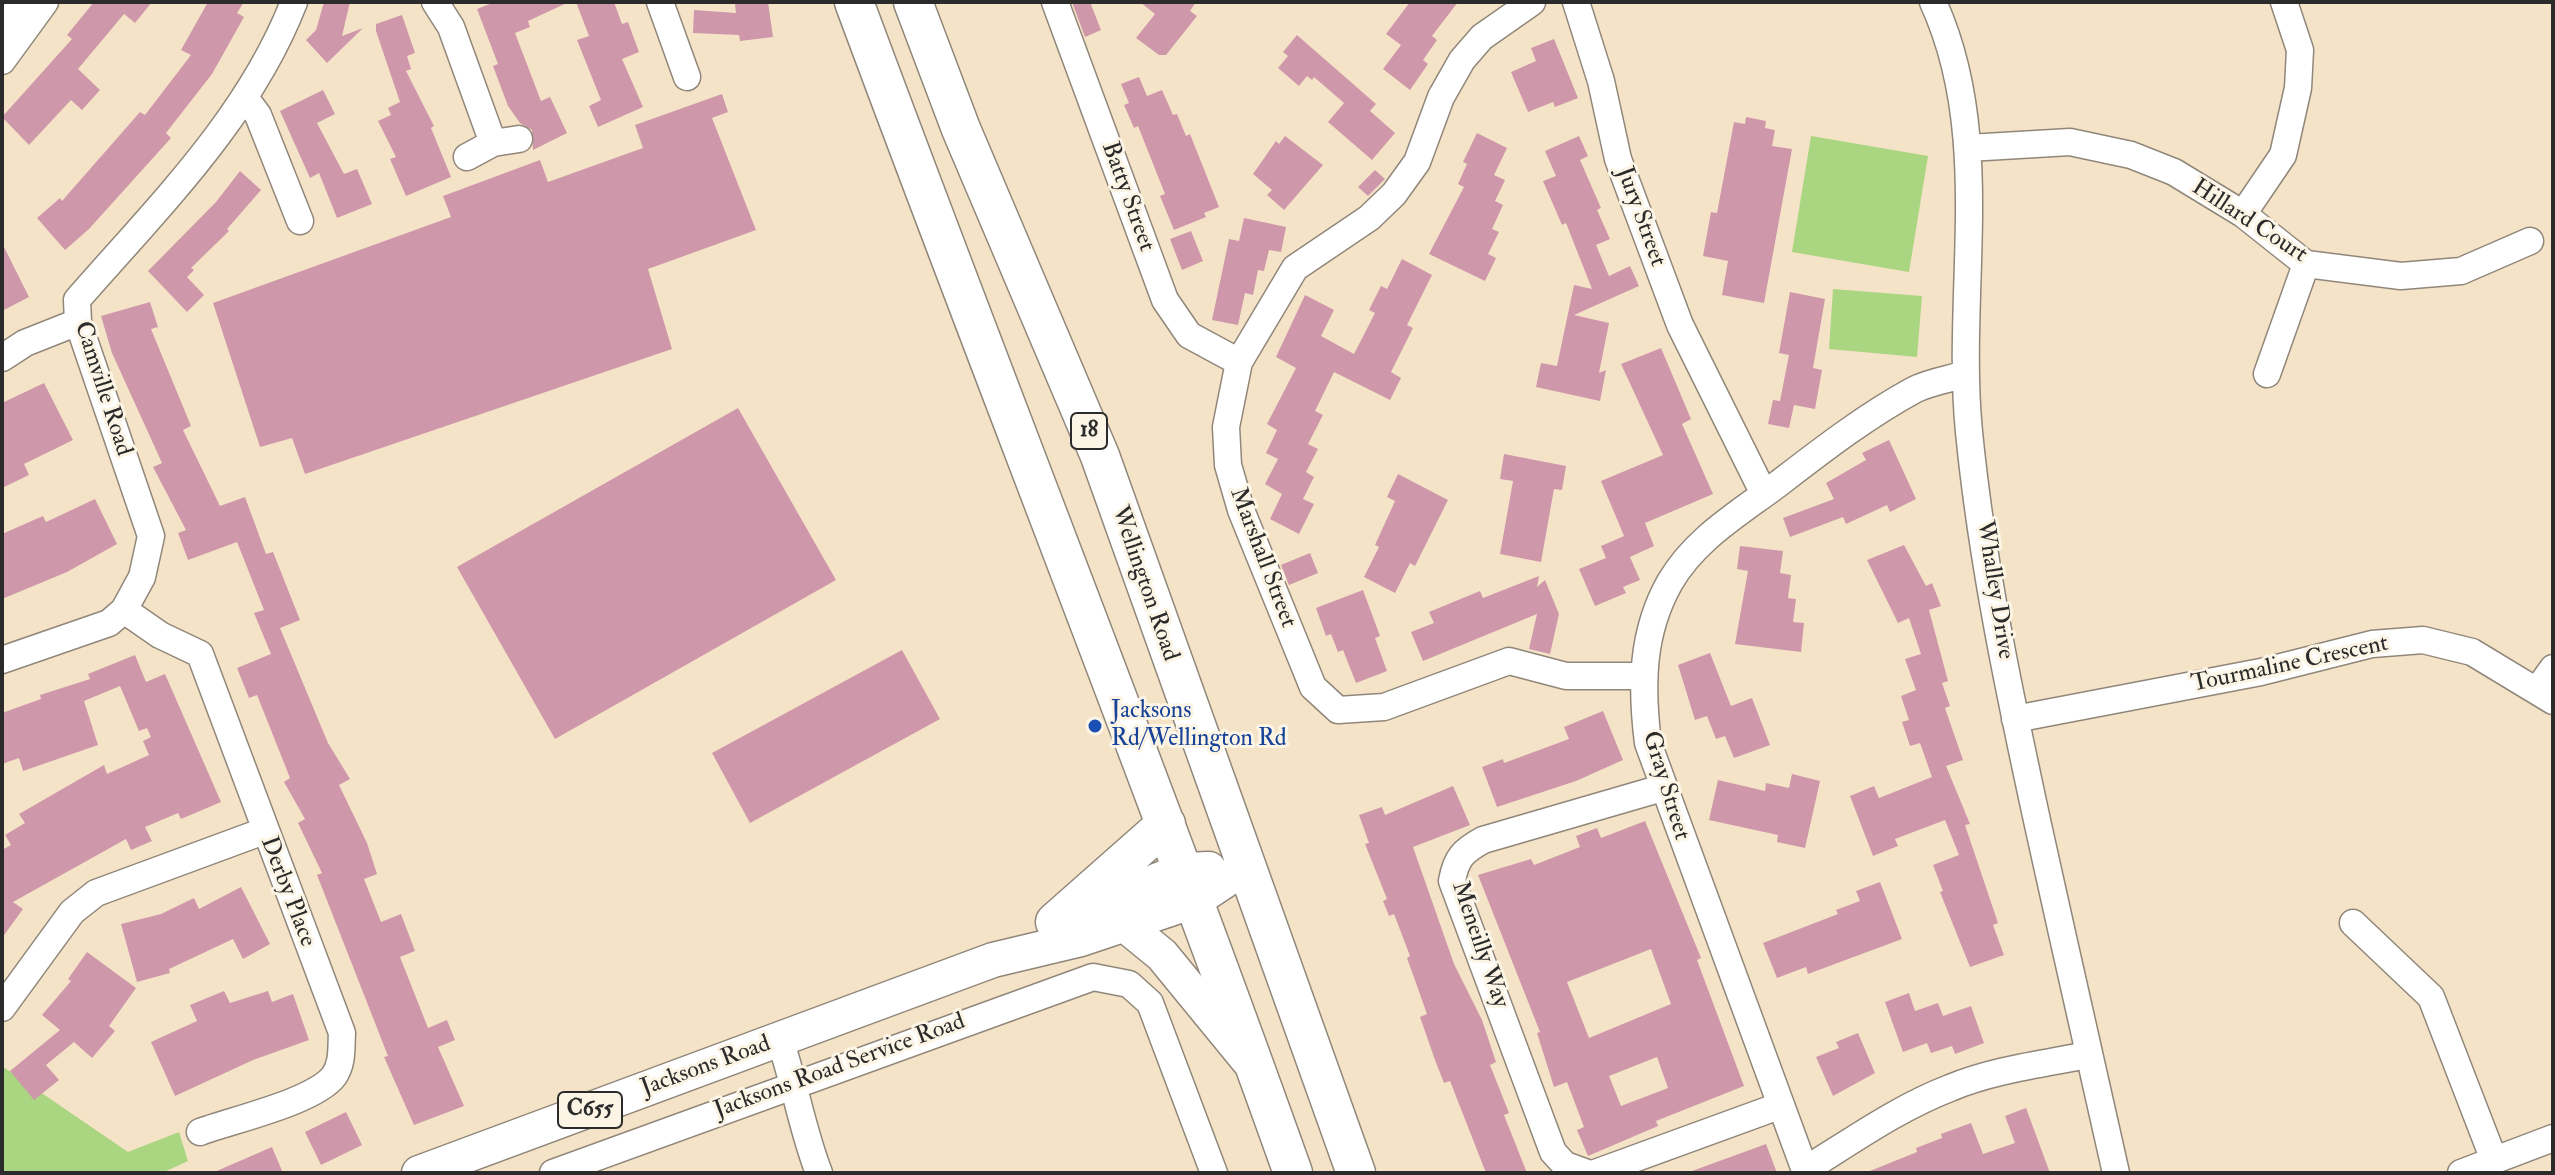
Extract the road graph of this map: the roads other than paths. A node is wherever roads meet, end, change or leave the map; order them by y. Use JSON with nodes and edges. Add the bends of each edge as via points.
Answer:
{"nodes":[{"id":1,"x":22,"y":2,"type":"edge"},
{"id":2,"x":45,"y":2,"type":"edge"},
{"id":3,"x":294,"y":2,"type":"edge"},
{"id":4,"x":435,"y":2,"type":"edge"},
{"id":5,"x":660,"y":2,"type":"edge"},
{"id":6,"x":854,"y":2,"type":"edge"},
{"id":7,"x":913,"y":2,"type":"edge"},
{"id":8,"x":1055,"y":2,"type":"edge"},
{"id":9,"x":1532,"y":2,"type":"edge"},
{"id":10,"x":1576,"y":2,"type":"edge"},
{"id":11,"x":1933,"y":2,"type":"edge"},
{"id":12,"x":2284,"y":2,"type":"edge"},
{"id":13,"x":2,"y":30,"type":"edge"},
{"id":14,"x":2,"y":61,"type":"edge"},
{"id":15,"x":687,"y":77,"type":"dead end"},
{"id":16,"x":246,"y":99,"type":"junction"},
{"id":17,"x":1968,"y":148,"type":"junction"},
{"id":18,"x":467,"y":157,"type":"dead end"},
{"id":19,"x":2243,"y":214,"type":"junction"},
{"id":20,"x":300,"y":221,"type":"dead end"},
{"id":21,"x":2530,"y":241,"type":"dead end"},
{"id":22,"x":2306,"y":264,"type":"junction"},
{"id":23,"x":78,"y":322,"type":"junction"},
{"id":24,"x":2,"y":358,"type":"edge"},
{"id":25,"x":1239,"y":362,"type":"junction"},
{"id":26,"x":2267,"y":374,"type":"dead end"},
{"id":27,"x":1968,"y":386,"type":"junction"},
{"id":28,"x":1770,"y":489,"type":"junction"},
{"id":29,"x":124,"y":610,"type":"junction"},
{"id":30,"x":2,"y":660,"type":"edge"},
{"id":31,"x":1643,"y":676,"type":"junction"},
{"id":32,"x":2548,"y":686,"type":"edge"},
{"id":33,"x":2015,"y":719,"type":"junction"},
{"id":34,"x":1662,"y":788,"type":"junction"},
{"id":35,"x":1166,"y":824,"type":"junction"},
{"id":36,"x":264,"y":831,"type":"junction"},
{"id":37,"x":1245,"y":867,"type":"junction"},
{"id":38,"x":1189,"y":886,"type":"junction"},
{"id":39,"x":1055,"y":922,"type":"junction"},
{"id":40,"x":2353,"y":923,"type":"dead end"},
{"id":41,"x":1124,"y":924,"type":"junction"},
{"id":42,"x":993,"y":960,"type":"junction"},
{"id":43,"x":2,"y":1008,"type":"edge"},
{"id":44,"x":771,"y":1043,"type":"junction"},
{"id":45,"x":2088,"y":1055,"type":"junction"},
{"id":46,"x":1258,"y":1073,"type":"junction"},
{"id":47,"x":787,"y":1086,"type":"junction"},
{"id":48,"x":1779,"y":1106,"type":"junction"},
{"id":49,"x":200,"y":1132,"type":"dead end"},
{"id":50,"x":2553,"y":1138,"type":"edge"},
{"id":51,"x":2494,"y":1160,"type":"junction"},
{"id":52,"x":1806,"y":1172,"type":"edge"},
{"id":53,"x":419,"y":1173,"type":"edge"},
{"id":54,"x":553,"y":1173,"type":"edge"},
{"id":55,"x":819,"y":1173,"type":"edge"},
{"id":56,"x":1214,"y":1173,"type":"edge"},
{"id":57,"x":1293,"y":1173,"type":"edge"},
{"id":58,"x":1356,"y":1173,"type":"edge"},
{"id":59,"x":1587,"y":1173,"type":"edge"},
{"id":60,"x":1595,"y":1173,"type":"edge"},
{"id":61,"x":2116,"y":1173,"type":"edge"},
{"id":62,"x":2461,"y":1173,"type":"edge"}],
"edges":[{"from":1,"to":13,"type":"street"},
{"from":2,"to":14,"type":"street"},
{"from":3,"to":16,"type":"street","name":"Camville Road"},
{"from":4,"to":18,"type":"street","via":[[506,141]]},
{"from":5,"to":15,"type":"street"},
{"from":6,"to":35,"type":"highway"},
{"from":7,"to":37,"type":"highway","name":"Wellington Road","number":"18","via":[[1100,456]]},
{"from":8,"to":25,"type":"street","name":"Batty Street","via":[[1165,300],[1189,335]]},
{"from":9,"to":25,"type":"street","name":"Marshall Street","via":[[1482,37],[1462,60],[1441,97],[1417,162],[1394,194],[1369,218],[1295,268]]},
{"from":10,"to":28,"type":"street","name":"Jury Street","via":[[1618,159],[1680,325]]},
{"from":11,"to":17,"type":"street","name":"Whalley Drive","via":[[1959,83]]},
{"from":12,"to":19,"type":"street","via":[[2300,50],[2298,88],[2283,155]]},
{"from":16,"to":20,"type":"street","via":[[258,115]]},
{"from":16,"to":23,"type":"street","name":"Camville Road","via":[[77,300]]},
{"from":17,"to":19,"type":"street","name":"Hillard Court","via":[[2070,142],[2131,155],[2174,172]]},
{"from":17,"to":27,"type":"street","name":"Whalley Drive"},
{"from":19,"to":22,"type":"street","name":"Hillard Court"},
{"from":21,"to":22,"type":"street","name":"Hillard Court","via":[[2461,271],[2401,276]]},
{"from":22,"to":26,"type":"street"},
{"from":23,"to":24,"type":"street"},
{"from":23,"to":29,"type":"street","name":"Camville Road","via":[[151,536],[142,577]]},
{"from":25,"to":31,"type":"street","name":"Marshall Street","via":[[1226,427],[1228,465],[1313,687],[1338,710],[1384,707],[1509,661],[1566,676]]},
{"from":27,"to":28,"type":"street","name":"Gray Street","via":[[1915,389]]},
{"from":27,"to":33,"type":"street","name":"Whalley Drive","via":[[1969,430]]},
{"from":28,"to":31,"type":"street","name":"Gray Street","via":[[1694,549],[1670,583],[1645,648]]},
{"from":29,"to":30,"type":"street","via":[[109,623]]},
{"from":29,"to":36,"type":"street","name":"Derby Place","via":[[200,654]]},
{"from":31,"to":34,"type":"street","name":"Gray Street","via":[[1648,743]]},
{"from":32,"to":33,"type":"street","name":"Tourmaline Crescent","via":[[2472,652],[2423,640],[2372,644],[2261,672]]},
{"from":33,"to":45,"type":"street","name":"Whalley Drive"},
{"from":34,"to":48,"type":"street","name":"Gray Street"},
{"from":34,"to":59,"type":"street","name":"Meneilly Way","via":[[1483,840],[1464,850],[1455,863],[1452,881],[1553,1152],[1565,1165]]},
{"from":35,"to":38,"type":"highway"},
{"from":35,"to":39,"type":"highway"},
{"from":36,"to":43,"type":"street","via":[[96,893],[72,912]]},
{"from":36,"to":49,"type":"street","name":"Derby Place","via":[[342,1033],[341,1062],[333,1078],[306,1095]]},
{"from":37,"to":38,"type":"main road","name":"Jacksons Road","number":"C655"},
{"from":37,"to":58,"type":"highway","name":"Wellington Road","number":"18"},
{"from":38,"to":39,"type":"main road","name":"Jacksons Road","number":"C655"},
{"from":38,"to":41,"type":"main road","name":"Jacksons Road","number":"C655"},
{"from":38,"to":46,"type":"highway"},
{"from":39,"to":42,"type":"main road","name":"Jacksons Road","number":"C655"},
{"from":40,"to":51,"type":"street","via":[[2431,997]]},
{"from":41,"to":42,"type":"main road","name":"Jacksons Road","number":"C655"},
{"from":41,"to":46,"type":"main road","via":[[1178,973]]},
{"from":42,"to":44,"type":"main road","name":"Jacksons Road","number":"C655"},
{"from":44,"to":47,"type":"street"},
{"from":44,"to":53,"type":"main road","name":"Jacksons Road","number":"C655"},
{"from":45,"to":52,"type":"street","name":"Gray Street","via":[[1951,1087],[1899,1112]]},
{"from":45,"to":61,"type":"street","name":"Whalley Drive"},
{"from":46,"to":57,"type":"highway"},
{"from":47,"to":54,"type":"street","name":"Jacksons Road Service Road"},
{"from":47,"to":55,"type":"street"},
{"from":47,"to":56,"type":"street","name":"Jacksons Road Service Road","via":[[1083,978],[1109,977],[1129,984],[1156,1013]]},
{"from":48,"to":52,"type":"street","name":"Gray Street"},
{"from":48,"to":60,"type":"street"},
{"from":50,"to":51,"type":"street"},
{"from":51,"to":62,"type":"street"}]}
